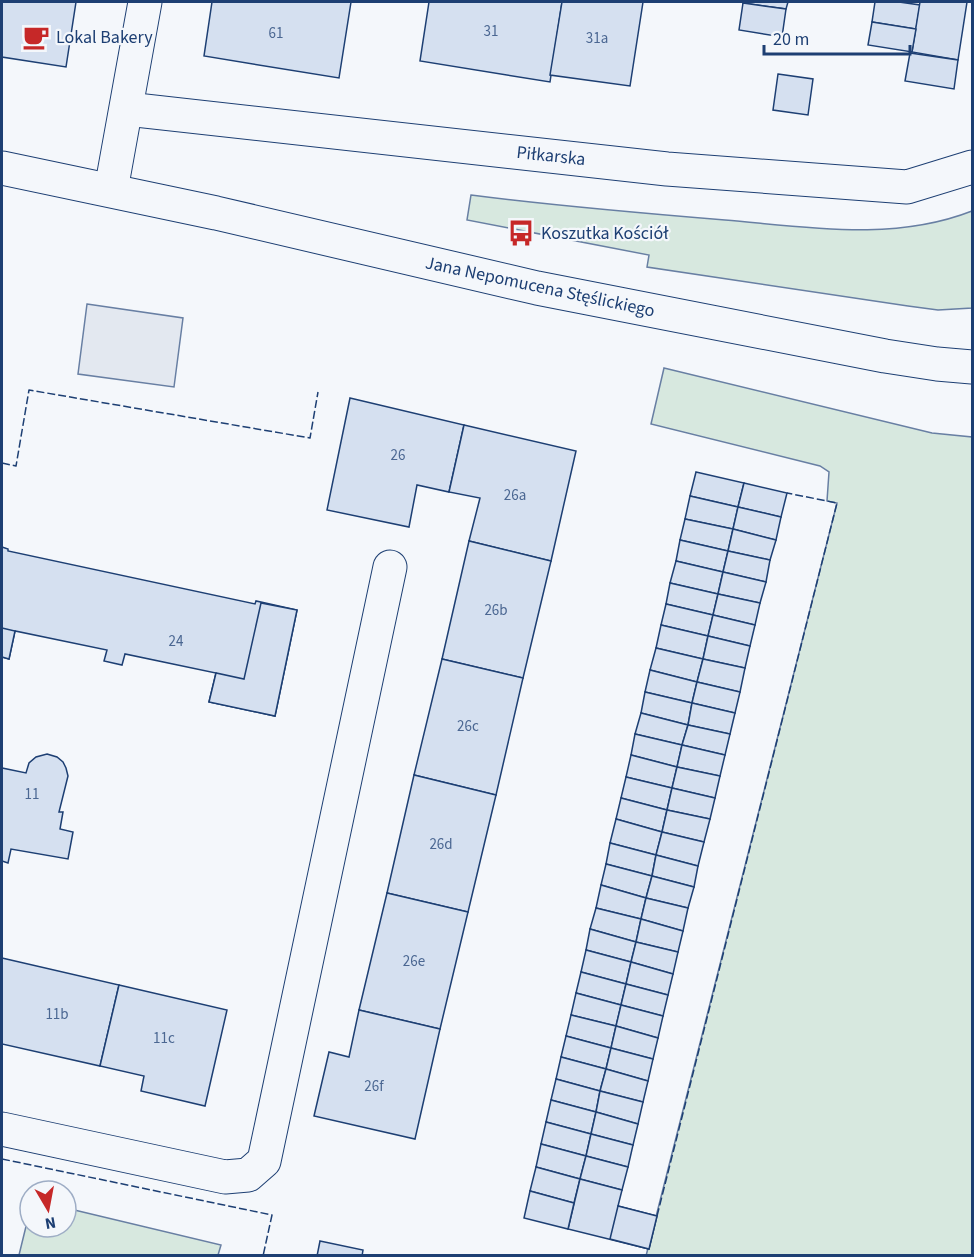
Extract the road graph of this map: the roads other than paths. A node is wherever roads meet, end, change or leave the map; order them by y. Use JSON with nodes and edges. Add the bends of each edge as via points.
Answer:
{"nodes":[{"id":1,"x":145,"y":2,"type":"edge"},
{"id":2,"x":127,"y":109,"type":"junction"},
{"id":3,"x":972,"y":167,"type":"edge"},
{"id":4,"x":2,"y":168,"type":"edge"},
{"id":5,"x":111,"y":190,"type":"junction"},
{"id":6,"x":972,"y":367,"type":"edge"},
{"id":7,"x":390,"y":567,"type":"dead end"},
{"id":8,"x":2,"y":1129,"type":"edge"}],
"edges":[{"from":1,"to":2,"type":"street"},
{"from":2,"to":3,"type":"street","name":"Piłkarska","via":[[668,168],[907,187]]},
{"from":2,"to":5,"type":"street"},
{"from":4,"to":5,"type":"street","name":"Jana Nepomucena Stęślickiego"},
{"from":5,"to":6,"type":"street","name":"Jana Nepomucena Stęślickiego","via":[[631,307],[885,356]]},
{"from":7,"to":8,"type":"street","via":[[264,1161],[248,1175],[225,1178]]}]}
